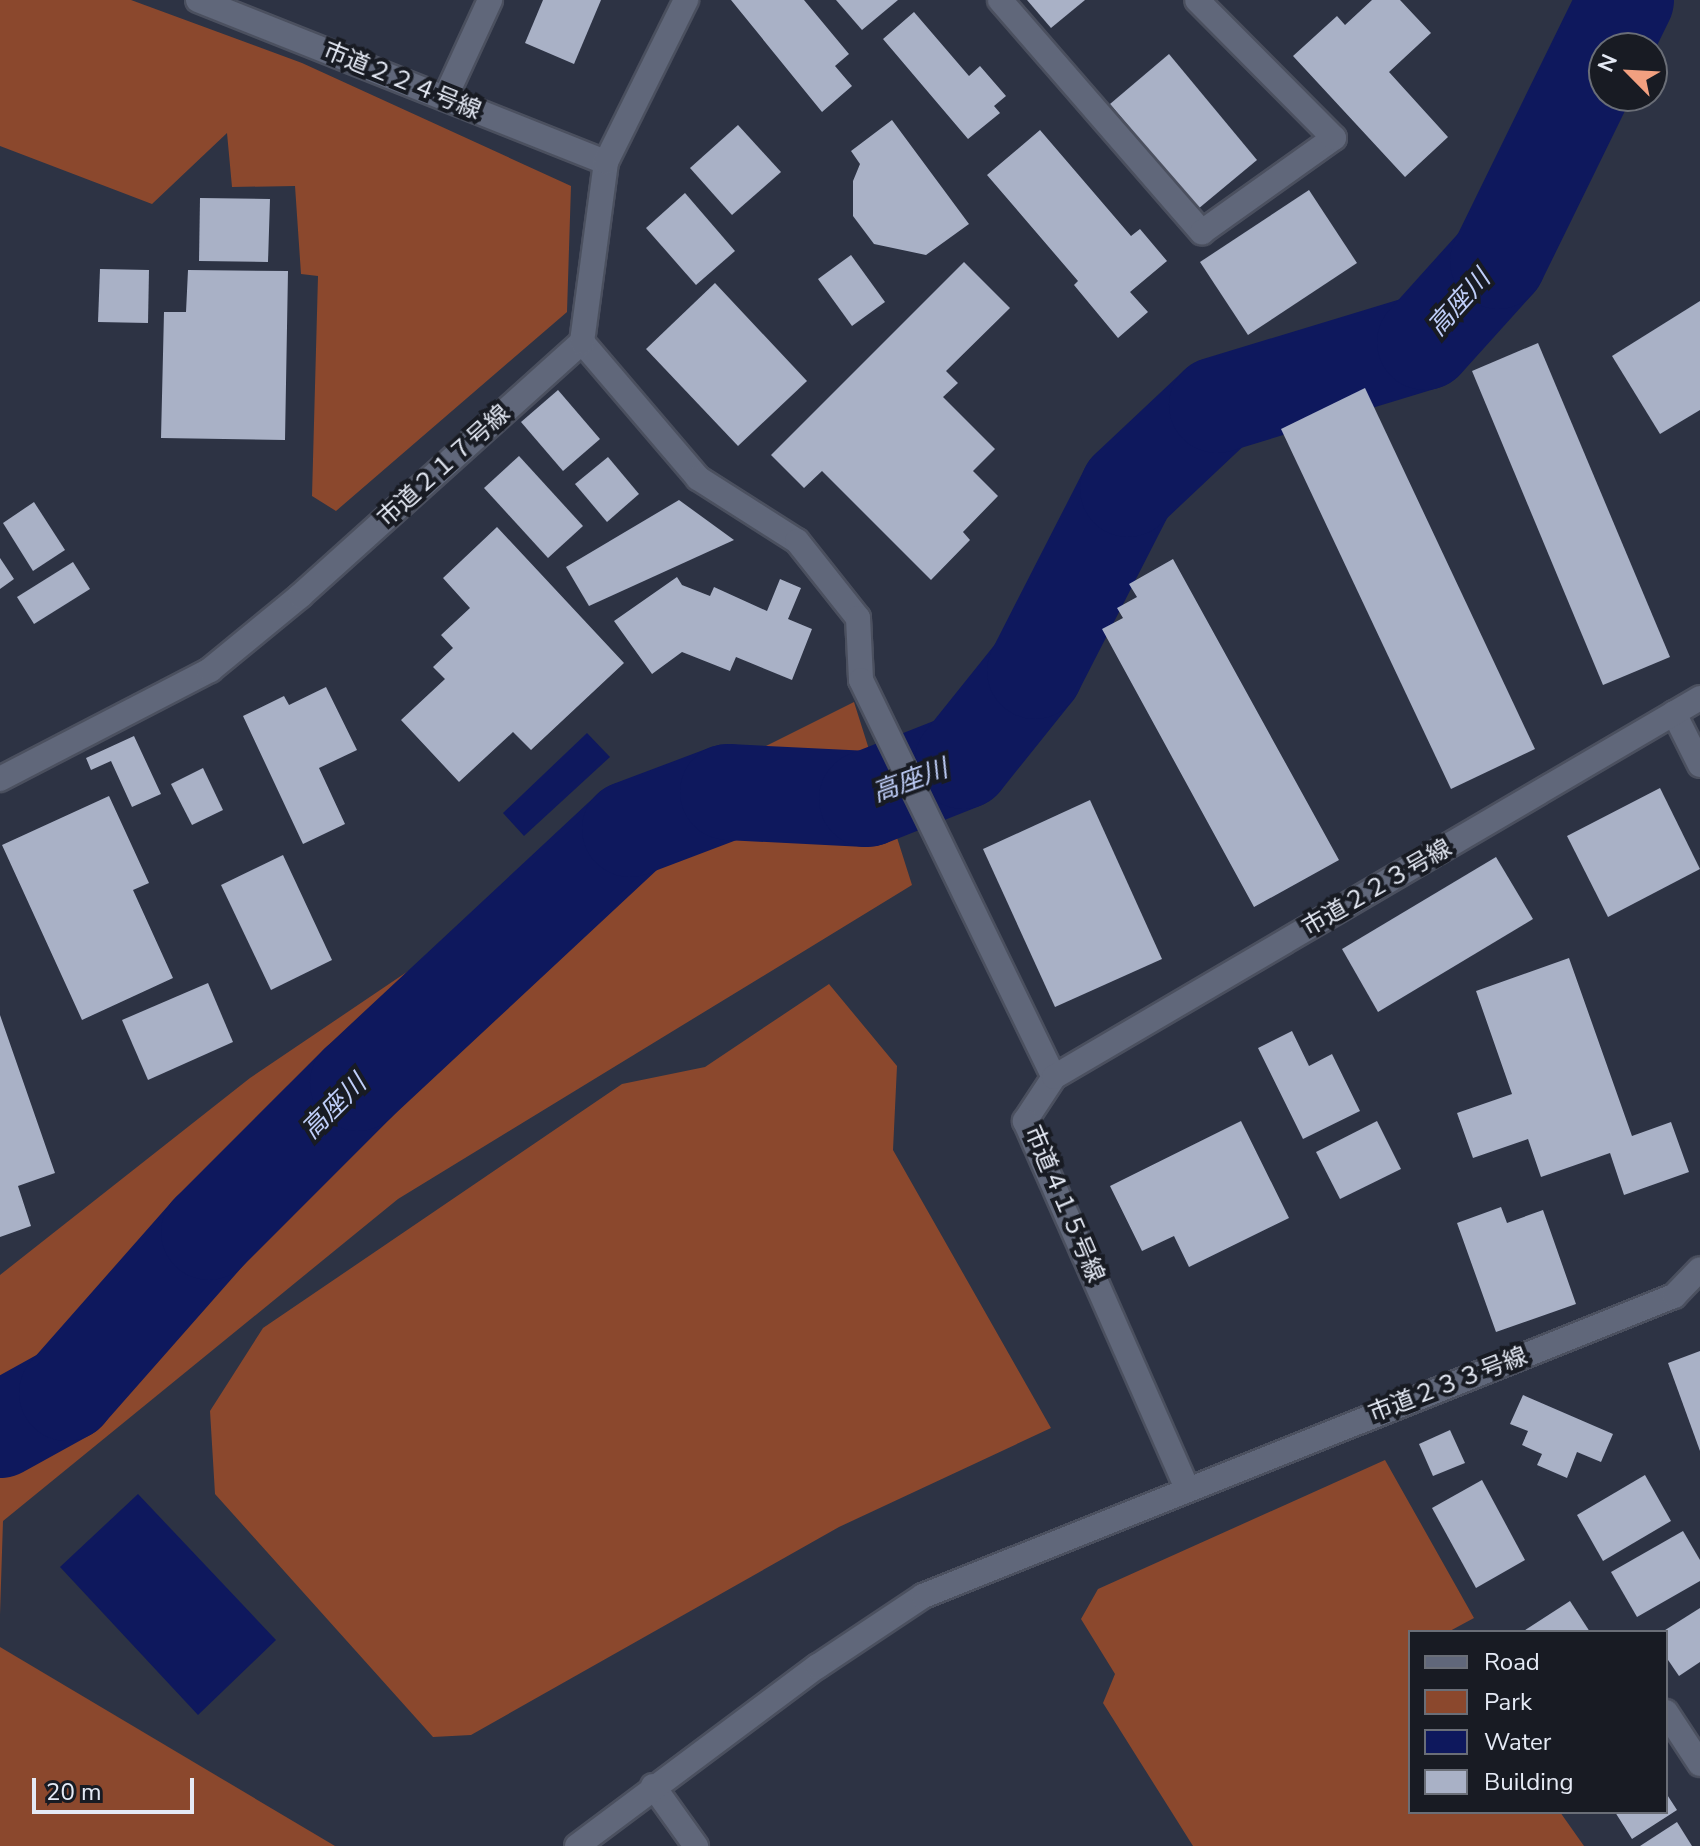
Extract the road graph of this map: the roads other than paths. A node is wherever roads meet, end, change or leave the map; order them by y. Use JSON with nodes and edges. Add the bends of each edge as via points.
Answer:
{"nodes":[{"id":1,"x":198,"y":0,"type":"edge"},
{"id":2,"x":490,"y":0,"type":"edge"},
{"id":3,"x":686,"y":0,"type":"edge"},
{"id":4,"x":1000,"y":0,"type":"edge"},
{"id":5,"x":1197,"y":0,"type":"edge"},
{"id":6,"x":231,"y":6,"type":"edge"},
{"id":7,"x":445,"y":98,"type":"junction"},
{"id":8,"x":606,"y":162,"type":"junction"},
{"id":9,"x":582,"y":342,"type":"junction"},
{"id":10,"x":1700,"y":698,"type":"edge"},
{"id":11,"x":1674,"y":713,"type":"junction"},
{"id":12,"x":1700,"y":765,"type":"edge"},
{"id":13,"x":0,"y":779,"type":"edge"},
{"id":14,"x":1054,"y":1077,"type":"junction"},
{"id":15,"x":1700,"y":1269,"type":"edge"},
{"id":16,"x":1187,"y":1488,"type":"junction"},
{"id":17,"x":1668,"y":1715,"type":"edge"},
{"id":18,"x":1700,"y":1764,"type":"edge"},
{"id":19,"x":653,"y":1786,"type":"junction"},
{"id":20,"x":577,"y":1846,"type":"edge"},
{"id":21,"x":696,"y":1846,"type":"edge"}],
"edges":[{"from":1,"to":6,"type":"street","name":"市道２２４号線"},
{"from":2,"to":7,"type":"street"},
{"from":3,"to":8,"type":"street"},
{"from":4,"to":5,"type":"street","via":[[1202,232],[1334,138]]},
{"from":6,"to":7,"type":"street","name":"市道２２４号線"},
{"from":7,"to":8,"type":"street","name":"市道２２４号線"},
{"from":8,"to":9,"type":"street"},
{"from":9,"to":13,"type":"street","name":"市道２１７号線","via":[[300,596],[210,670]]},
{"from":9,"to":14,"type":"street","via":[[698,478],[797,541],[858,618],[861,680]]},
{"from":10,"to":11,"type":"street","name":"市道２２３号線"},
{"from":11,"to":12,"type":"street"},
{"from":11,"to":14,"type":"street","name":"市道２２３号線"},
{"from":14,"to":16,"type":"street","name":"市道４１５号線","via":[[1025,1121]]},
{"from":15,"to":16,"type":"street","name":"市道２３３号線","via":[[1674,1296]]},
{"from":16,"to":19,"type":"street","name":"市道２３３号線","via":[[923,1596]]},
{"from":17,"to":18,"type":"street"},
{"from":19,"to":20,"type":"street","name":"市道２３３号線"},
{"from":19,"to":21,"type":"street"}]}
